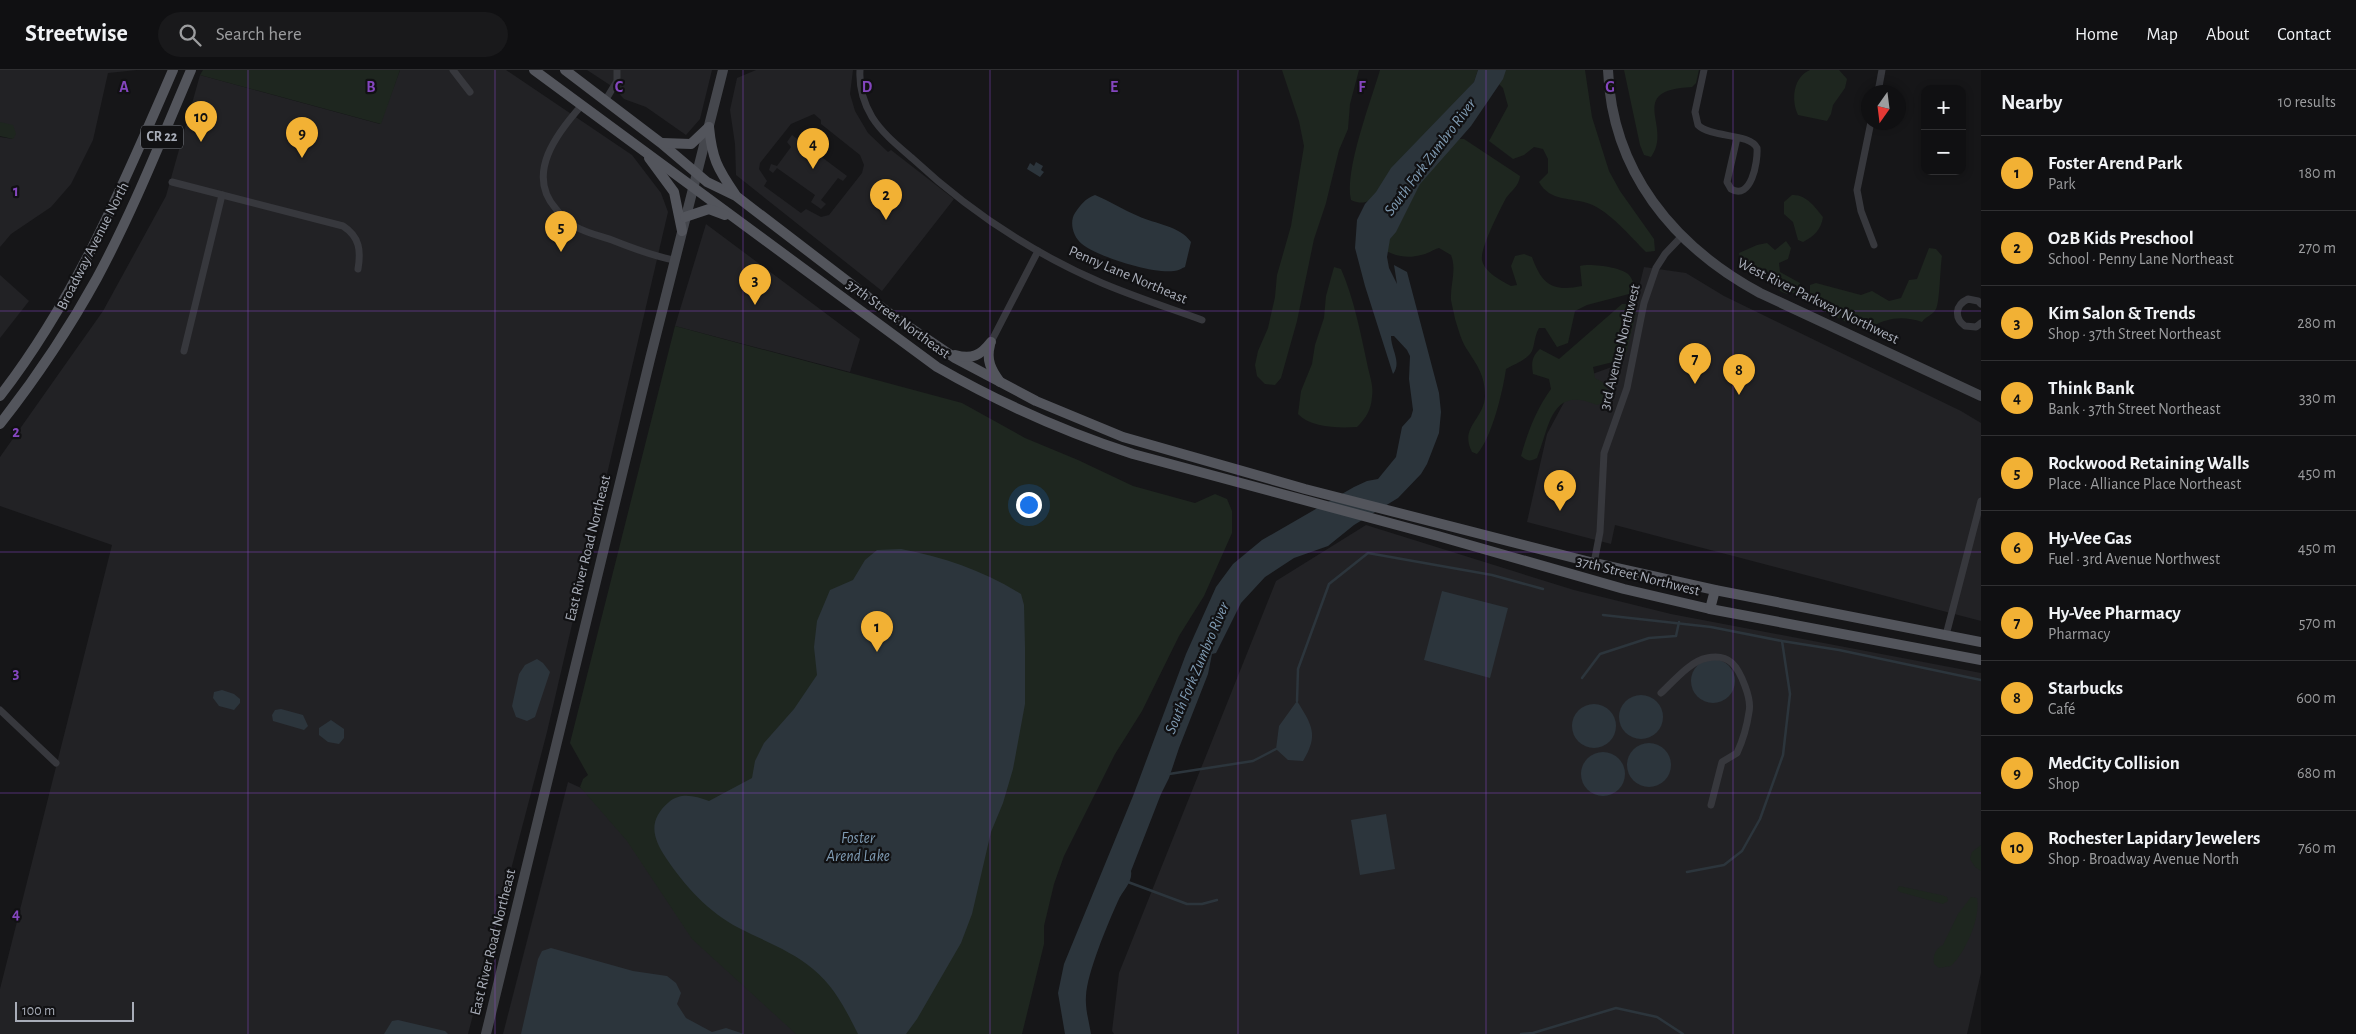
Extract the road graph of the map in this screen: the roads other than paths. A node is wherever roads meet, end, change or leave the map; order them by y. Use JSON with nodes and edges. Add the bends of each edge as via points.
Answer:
{"nodes":[{"id":1,"x":173,"y":70,"type":"edge"},
{"id":2,"x":191,"y":70,"type":"edge"},
{"id":3,"x":453,"y":70,"type":"edge"},
{"id":4,"x":534,"y":70,"type":"edge"},
{"id":5,"x":564,"y":70,"type":"edge"},
{"id":6,"x":617,"y":70,"type":"edge"},
{"id":7,"x":723,"y":70,"type":"edge"},
{"id":8,"x":860,"y":70,"type":"edge"},
{"id":9,"x":1608,"y":70,"type":"edge"},
{"id":10,"x":1704,"y":70,"type":"edge"},
{"id":11,"x":1882,"y":70,"type":"edge"},
{"id":12,"x":1879,"y":85,"type":"edge"},
{"id":13,"x":470,"y":92,"type":"dead end"},
{"id":14,"x":605,"y":101,"type":"junction"},
{"id":15,"x":582,"y":105,"type":"junction"},
{"id":16,"x":708,"y":127,"type":"junction"},
{"id":17,"x":1869,"y":130,"type":"edge"},
{"id":18,"x":1737,"y":138,"type":"junction"},
{"id":19,"x":661,"y":143,"type":"junction"},
{"id":20,"x":646,"y":153,"type":"junction"},
{"id":21,"x":697,"y":173,"type":"junction"},
{"id":22,"x":172,"y":182,"type":"dead end"},
{"id":23,"x":693,"y":188,"type":"junction"},
{"id":24,"x":222,"y":195,"type":"junction"},
{"id":25,"x":736,"y":196,"type":"junction"},
{"id":26,"x":686,"y":217,"type":"junction"},
{"id":27,"x":737,"y":220,"type":"junction"},
{"id":28,"x":682,"y":230,"type":"junction"},
{"id":29,"x":1682,"y":236,"type":"junction"},
{"id":30,"x":1874,"y":245,"type":"dead end"},
{"id":31,"x":1038,"y":251,"type":"junction"},
{"id":32,"x":674,"y":260,"type":"junction"},
{"id":33,"x":358,"y":269,"type":"dead end"},
{"id":34,"x":1981,"y":304,"type":"edge"},
{"id":35,"x":1202,"y":320,"type":"dead end"},
{"id":36,"x":1981,"y":323,"type":"edge"},
{"id":37,"x":928,"y":340,"type":"junction"},
{"id":38,"x":990,"y":342,"type":"junction"},
{"id":39,"x":184,"y":350,"type":"dead end"},
{"id":40,"x":1003,"y":384,"type":"junction"},
{"id":41,"x":0,"y":396,"type":"edge"},
{"id":42,"x":1981,"y":396,"type":"edge"},
{"id":43,"x":0,"y":424,"type":"edge"},
{"id":44,"x":1305,"y":489,"type":"joint"},
{"id":45,"x":1294,"y":498,"type":"joint"},
{"id":46,"x":1981,"y":501,"type":"edge"},
{"id":47,"x":1594,"y":563,"type":"junction"},
{"id":48,"x":1715,"y":590,"type":"junction"},
{"id":49,"x":1710,"y":609,"type":"junction"},
{"id":50,"x":1946,"y":635,"type":"junction"},
{"id":51,"x":1981,"y":642,"type":"edge"},
{"id":52,"x":1981,"y":660,"type":"edge"},
{"id":53,"x":1661,"y":693,"type":"dead end"},
{"id":54,"x":0,"y":710,"type":"edge"},
{"id":55,"x":56,"y":763,"type":"dead end"},
{"id":56,"x":1711,"y":805,"type":"dead end"},
{"id":57,"x":486,"y":1034,"type":"edge"}],
"edges":[{"from":1,"to":41,"type":"main road","name":"Broadway Avenue North","number":"CR 22","via":[[88,257],[55,316]]},
{"from":2,"to":43,"type":"main road","name":"Broadway Avenue North","number":"CR 22","via":[[97,278],[44,365]]},
{"from":3,"to":13,"type":"street"},
{"from":4,"to":15,"type":"main road","name":"37th Street Northeast"},
{"from":5,"to":14,"type":"main road","name":"37th Street Northeast"},
{"from":6,"to":14,"type":"street","via":[[617,80]]},
{"from":7,"to":16,"type":"street","name":"East River Road Northeast"},
{"from":8,"to":31,"type":"street","name":"Penny Lane Northeast","via":[[861,89],[878,126],[963,201]]},
{"from":9,"to":29,"type":"street","name":"West River Parkway Northwest","via":[[1614,116],[1630,165],[1652,202]]},
{"from":10,"to":18,"type":"street","via":[[1695,112],[1697,123],[1701,128]]},
{"from":11,"to":12,"type":"street"},
{"from":14,"to":19,"type":"main road","name":"37th Street Northeast"},
{"from":15,"to":20,"type":"main road","name":"37th Street Northeast"},
{"from":15,"to":32,"type":"street","via":[[553,141],[548,153],[543,168],[549,201],[574,227]]},
{"from":16,"to":19,"type":"main road","via":[[691,144]]},
{"from":16,"to":21,"type":"street","name":"East River Road Northeast"},
{"from":16,"to":25,"type":"main road","via":[[717,168]]},
{"from":17,"to":30,"type":"street","via":[[1858,190],[1861,211]]},
{"from":18,"to":18,"type":"street","via":[[1754,143],[1758,150],[1750,183],[1746,190],[1740,192],[1731,189],[1727,182]]},
{"from":19,"to":21,"type":"main road","name":"37th Street Northeast"},
{"from":20,"to":23,"type":"main road","name":"37th Street Northeast"},
{"from":20,"to":28,"type":"main road","via":[[674,192]]},
{"from":21,"to":23,"type":"street","name":"East River Road Northeast"},
{"from":21,"to":25,"type":"main road","name":"37th Street Northeast","via":[[707,182]]},
{"from":22,"to":24,"type":"street"},
{"from":23,"to":26,"type":"street","name":"East River Road Northeast"},
{"from":23,"to":27,"type":"main road","name":"37th Street Northeast"},
{"from":24,"to":33,"type":"street","via":[[343,226],[357,239],[360,253]]},
{"from":24,"to":39,"type":"street"},
{"from":25,"to":37,"type":"main road","name":"37th Street Northeast"},
{"from":26,"to":27,"type":"main road","via":[[709,209]]},
{"from":26,"to":28,"type":"street","name":"East River Road Northeast"},
{"from":27,"to":45,"type":"main road","name":"37th Street Northeast","via":[[916,353],[1006,404],[1117,449]]},
{"from":28,"to":32,"type":"street","name":"East River Road Northeast"},
{"from":29,"to":42,"type":"street","name":"West River Parkway Northwest","via":[[1727,273],[1760,293]]},
{"from":29,"to":47,"type":"street","name":"3rd Avenue Northwest","via":[[1656,268],[1626,388],[1604,452],[1600,532]]},
{"from":31,"to":35,"type":"street","name":"Penny Lane Northeast","via":[[1102,283]]},
{"from":31,"to":38,"type":"street"},
{"from":32,"to":57,"type":"street","name":"East River Road Northeast"},
{"from":34,"to":36,"type":"street","via":[[1968,299],[1957,312],[1965,326],[1976,327]]},
{"from":37,"to":38,"type":"main road","via":[[952,354],[968,357],[983,352]]},
{"from":37,"to":40,"type":"main road","name":"37th Street Northeast"},
{"from":38,"to":40,"type":"main road","via":[[989,364]]},
{"from":40,"to":44,"type":"main road","name":"37th Street Northeast","via":[[1044,405],[1122,437]]},
{"from":44,"to":47,"type":"main road","name":"37th Street Northwest"},
{"from":45,"to":49,"type":"main road","name":"37th Street Northwest","via":[[1591,580]]},
{"from":46,"to":50,"type":"street"},
{"from":47,"to":48,"type":"main road","name":"37th Street Northwest"},
{"from":48,"to":49,"type":"main road"},
{"from":48,"to":50,"type":"main road","name":"37th Street Northwest"},
{"from":49,"to":52,"type":"main road","name":"37th Street Northwest"},
{"from":50,"to":51,"type":"main road","name":"37th Street Northwest"},
{"from":53,"to":56,"type":"street","via":[[1704,658],[1718,656],[1739,669],[1750,711],[1737,753],[1722,762]]},
{"from":54,"to":55,"type":"street"}]}
